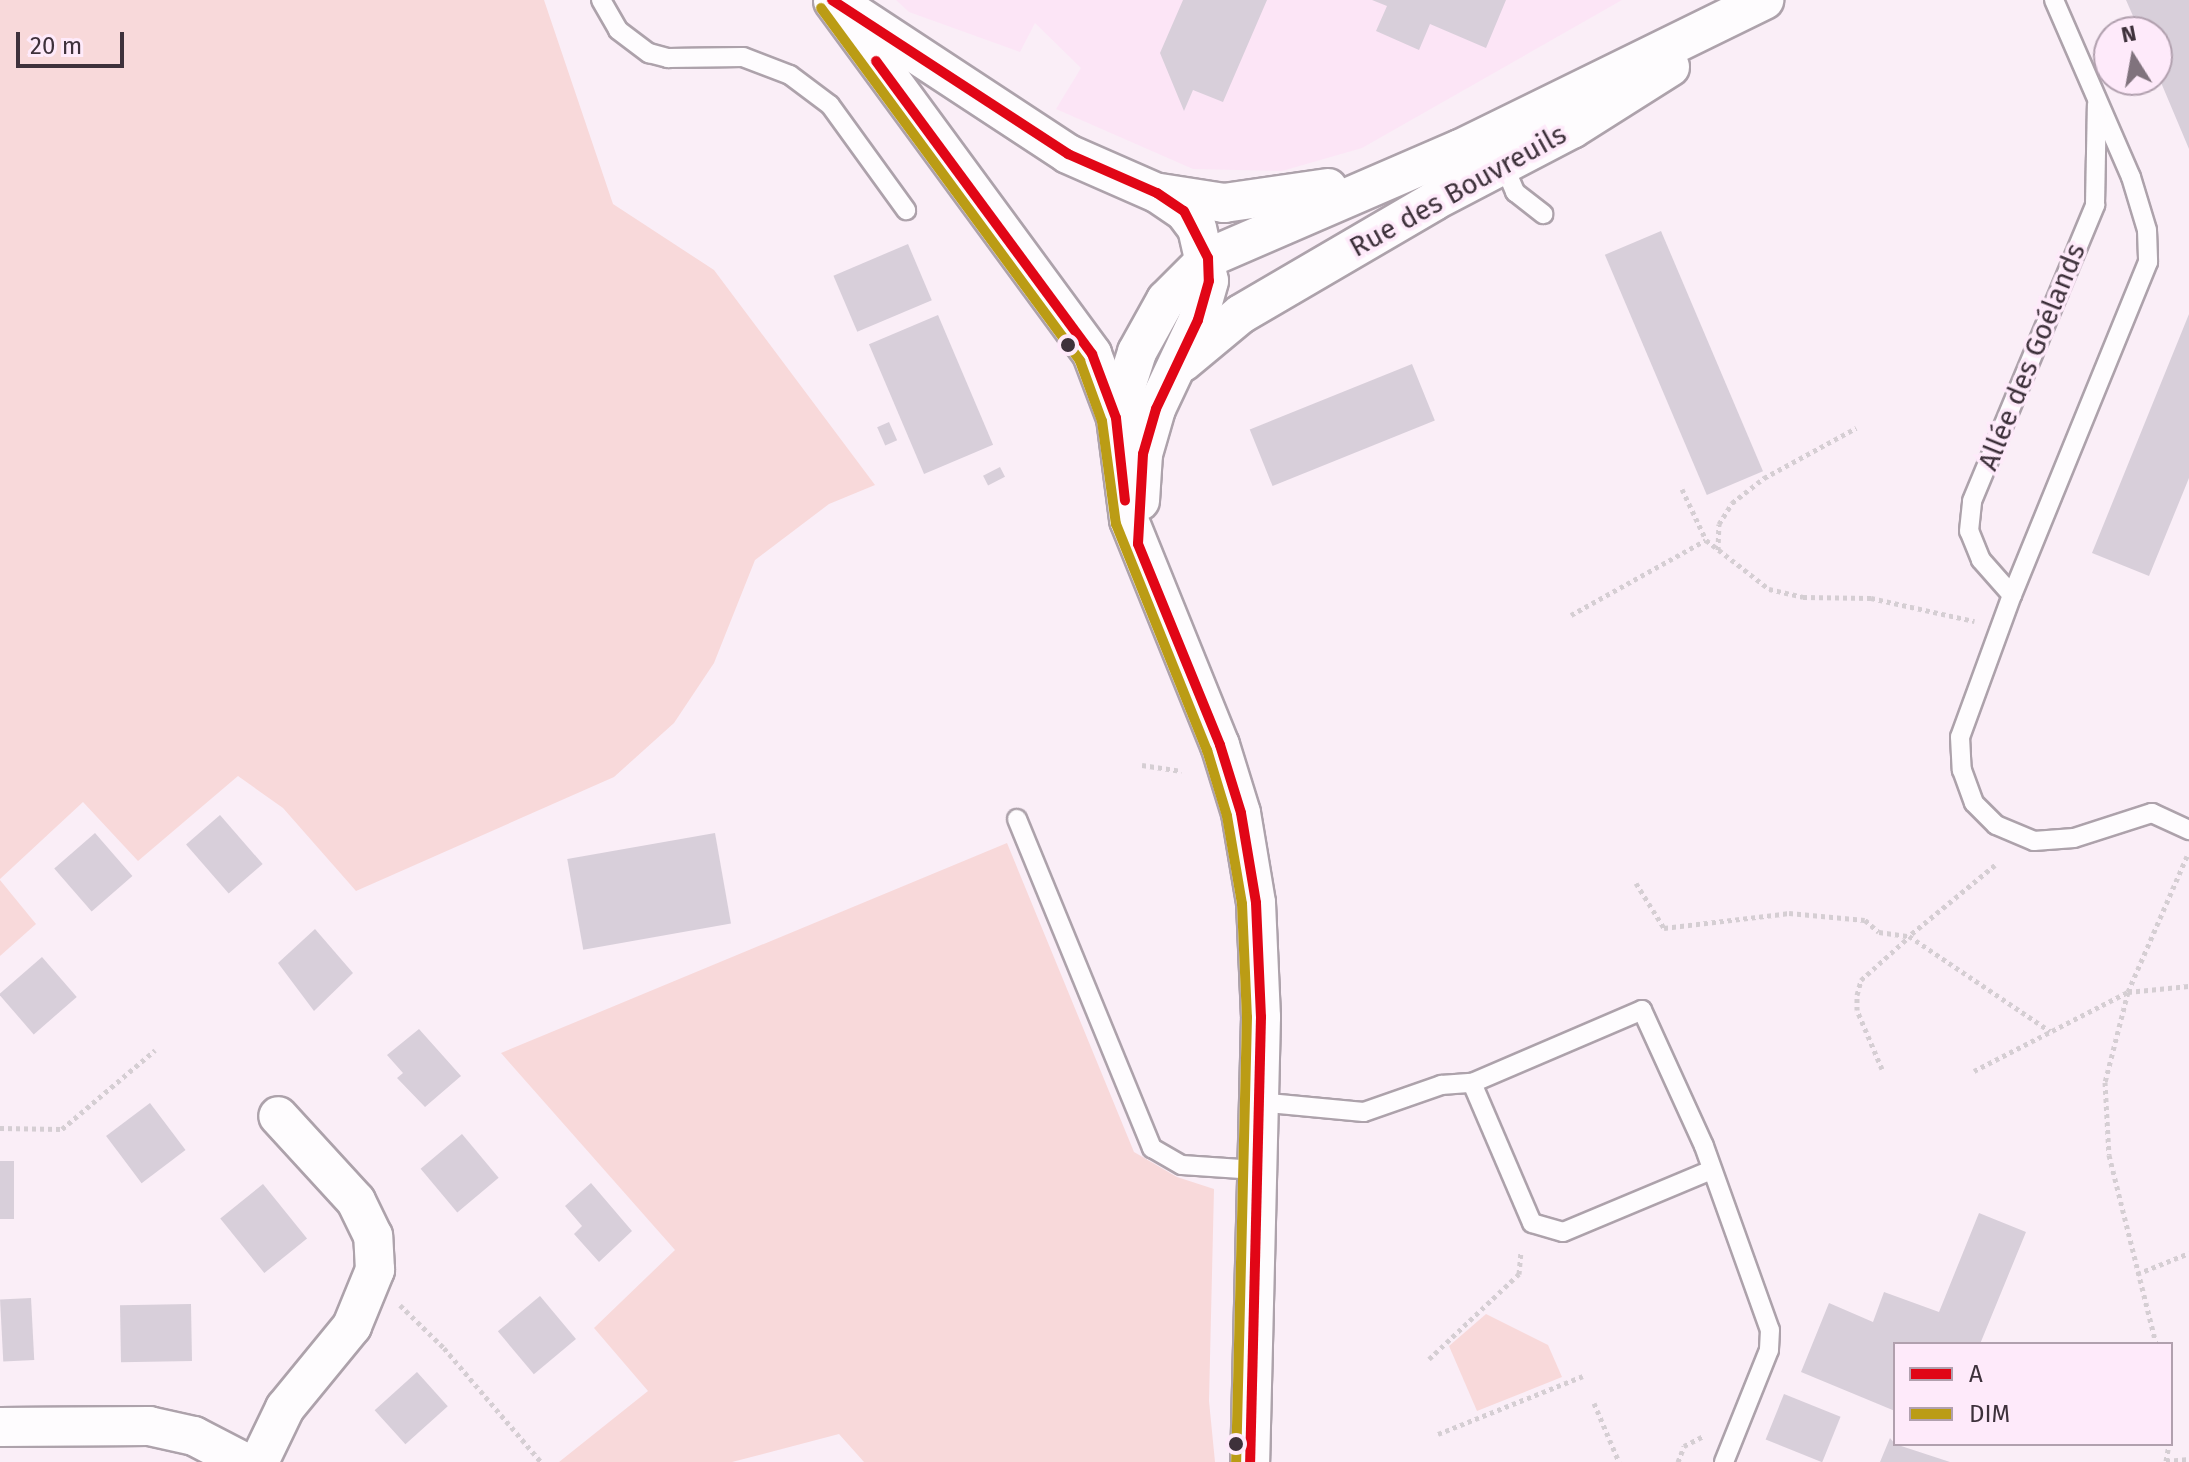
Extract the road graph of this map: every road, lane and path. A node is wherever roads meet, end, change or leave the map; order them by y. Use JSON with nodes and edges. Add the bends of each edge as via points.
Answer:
{"nodes":[{"id":1,"x":601,"y":0,"type":"edge"},
{"id":2,"x":833,"y":0,"type":"edge"},
{"id":3,"x":2054,"y":0,"type":"edge"},
{"id":4,"x":1753,"y":6,"type":"edge"},
{"id":5,"x":2097,"y":104,"type":"junction"},
{"id":6,"x":1497,"y":150,"type":"junction"},
{"id":7,"x":1385,"y":178,"type":"junction"},
{"id":8,"x":1157,"y":193,"type":"junction"},
{"id":9,"x":906,"y":210,"type":"dead end"},
{"id":10,"x":1543,"y":214,"type":"dead end"},
{"id":11,"x":1208,"y":258,"type":"junction"},
{"id":12,"x":1137,"y":352,"type":"junction"},
{"id":13,"x":1092,"y":354,"type":"junction"},
{"id":14,"x":1174,"y":369,"type":"junction"},
{"id":15,"x":1116,"y":418,"type":"junction"},
{"id":16,"x":1856,"y":428,"type":"dead end"},
{"id":17,"x":1682,"y":489,"type":"dead end"},
{"id":18,"x":1706,"y":540,"type":"junction"},
{"id":19,"x":1138,"y":544,"type":"junction"},
{"id":20,"x":1718,"y":551,"type":"junction"},
{"id":21,"x":2012,"y":595,"type":"junction"},
{"id":22,"x":1571,"y":615,"type":"dead end"},
{"id":23,"x":2000,"y":627,"type":"junction"},
{"id":24,"x":1142,"y":765,"type":"dead end"},
{"id":25,"x":1182,"y":771,"type":"dead end"},
{"id":26,"x":1017,"y":819,"type":"dead end"},
{"id":27,"x":2189,"y":830,"type":"edge"},
{"id":28,"x":2189,"y":852,"type":"edge"},
{"id":29,"x":1995,"y":865,"type":"dead end"},
{"id":30,"x":1636,"y":883,"type":"dead end"},
{"id":31,"x":1909,"y":936,"type":"junction"},
{"id":32,"x":2189,"y":986,"type":"edge"},
{"id":33,"x":2128,"y":992,"type":"junction"},
{"id":34,"x":2050,"y":1031,"type":"junction"},
{"id":35,"x":155,"y":1050,"type":"dead end"},
{"id":36,"x":1882,"y":1069,"type":"dead end"},
{"id":37,"x":1974,"y":1071,"type":"dead end"},
{"id":38,"x":1472,"y":1083,"type":"junction"},
{"id":39,"x":1258,"y":1102,"type":"junction"},
{"id":40,"x":278,"y":1116,"type":"dead end"},
{"id":41,"x":0,"y":1128,"type":"edge"},
{"id":42,"x":1256,"y":1170,"type":"junction"},
{"id":43,"x":1709,"y":1171,"type":"junction"},
{"id":44,"x":1521,"y":1252,"type":"dead end"},
{"id":45,"x":2189,"y":1253,"type":"edge"},
{"id":46,"x":2137,"y":1274,"type":"junction"},
{"id":47,"x":371,"y":1285,"type":"junction"},
{"id":48,"x":2155,"y":1342,"type":"edge"},
{"id":49,"x":1429,"y":1359,"type":"dead end"},
{"id":50,"x":1583,"y":1376,"type":"dead end"},
{"id":51,"x":1594,"y":1403,"type":"dead end"},
{"id":52,"x":0,"y":1427,"type":"edge"},
{"id":53,"x":1438,"y":1434,"type":"dead end"},
{"id":54,"x":2189,"y":1459,"type":"edge"},
{"id":55,"x":2165,"y":1461,"type":"edge"},
{"id":56,"x":244,"y":1462,"type":"edge"},
{"id":57,"x":259,"y":1462,"type":"edge"},
{"id":58,"x":541,"y":1462,"type":"edge"},
{"id":59,"x":1250,"y":1462,"type":"edge"},
{"id":60,"x":1619,"y":1462,"type":"edge"},
{"id":61,"x":1724,"y":1462,"type":"edge"}],
"edges":[{"from":1,"to":9,"type":"lane","via":[[618,30],[649,53],[668,58],[743,57],[790,75],[830,105]]},
{"from":2,"to":8,"type":"street","via":[[1068,154]]},
{"from":2,"to":13,"type":"street"},
{"from":3,"to":5,"type":"lane","name":"Allée des Goélands"},
{"from":4,"to":6,"type":"street","name":"Rue des Bouvreuils","via":[[1665,71]]},
{"from":5,"to":21,"type":"lane","name":"Allée des Goélands","via":[[2131,177],[2147,230],[2148,262]]},
{"from":5,"to":21,"type":"lane","name":"Allée des Goélands","via":[[2095,205],[1972,501],[1969,531],[1981,560]]},
{"from":6,"to":7,"type":"street","name":"Rue des Bouvreuils"},
{"from":6,"to":10,"type":"lane","via":[[1515,192]]},
{"from":6,"to":14,"type":"street","name":"Rue des Bouvreuils","via":[[1434,201],[1241,314]]},
{"from":7,"to":8,"type":"street","via":[[1224,203]]},
{"from":7,"to":11,"type":"street"},
{"from":8,"to":11,"type":"street","via":[[1184,211]]},
{"from":11,"to":12,"type":"street","via":[[1166,300]]},
{"from":11,"to":14,"type":"street","via":[[1209,281],[1198,320]]},
{"from":12,"to":13,"type":"street"},
{"from":12,"to":14,"type":"street"},
{"from":12,"to":15,"type":"street"},
{"from":13,"to":15,"type":"street"},
{"from":14,"to":19,"type":"street","via":[[1143,454]]},
{"from":15,"to":19,"type":"street","via":[[1120,479]]},
{"from":16,"to":20,"type":"path","via":[[1764,478],[1732,503],[1719,524]]},
{"from":17,"to":18,"type":"path"},
{"from":18,"to":20,"type":"path"},
{"from":18,"to":22,"type":"path"},
{"from":19,"to":39,"type":"street","via":[[1220,745],[1241,813],[1256,903]]},
{"from":20,"to":23,"type":"path","via":[[1769,589],[1803,597],[1871,598]]},
{"from":21,"to":23,"type":"lane","name":"Allée des Goélands"},
{"from":23,"to":27,"type":"lane","name":"Allée des Goélands","via":[[1960,737],[1962,770],[1974,803],[1996,825],[2034,841],[2074,838],[2152,813]]},
{"from":24,"to":25,"type":"path"},
{"from":26,"to":42,"type":"lane","via":[[1152,1148],[1182,1165]]},
{"from":28,"to":33,"type":"path"},
{"from":29,"to":31,"type":"path"},
{"from":30,"to":31,"type":"path","via":[[1664,928],[1789,913],[1865,920],[1879,932]]},
{"from":31,"to":34,"type":"path"},
{"from":31,"to":36,"type":"path","via":[[1861,980],[1857,995],[1857,1010]]},
{"from":32,"to":33,"type":"path"},
{"from":33,"to":34,"type":"path"},
{"from":33,"to":46,"type":"path","via":[[2105,1082],[2109,1155]]},
{"from":34,"to":37,"type":"path"},
{"from":35,"to":41,"type":"path","via":[[62,1129]]},
{"from":38,"to":39,"type":"lane","via":[[1441,1085],[1364,1112]]},
{"from":38,"to":43,"type":"lane","via":[[1532,1223],[1563,1232]]},
{"from":38,"to":43,"type":"lane","via":[[1642,1010],[1704,1146]]},
{"from":39,"to":42,"type":"street"},
{"from":40,"to":47,"type":"street","via":[[356,1201],[373,1236]]},
{"from":42,"to":59,"type":"street"},
{"from":43,"to":61,"type":"lane","via":[[1770,1330],[1769,1350]]},
{"from":44,"to":49,"type":"path","via":[[1519,1274]]},
{"from":45,"to":46,"type":"path"},
{"from":46,"to":48,"type":"path"},
{"from":47,"to":57,"type":"street","via":[[352,1326],[285,1408]]},
{"from":47,"to":58,"type":"path","via":[[444,1348]]},
{"from":50,"to":53,"type":"path"},
{"from":51,"to":60,"type":"path"},
{"from":52,"to":56,"type":"street","via":[[149,1426],[194,1436]]},
{"from":54,"to":55,"type":"path"}]}
